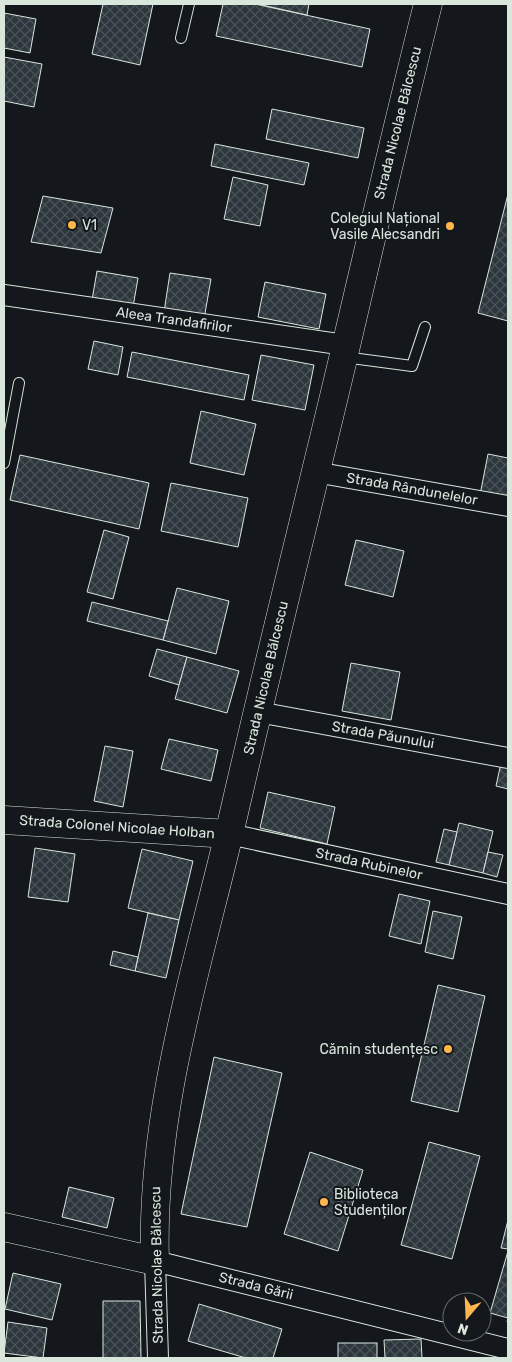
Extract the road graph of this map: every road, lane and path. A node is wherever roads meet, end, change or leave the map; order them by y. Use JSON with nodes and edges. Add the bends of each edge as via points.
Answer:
{"nodes":[{"id":1,"x":189,"y":4,"type":"edge"},
{"id":2,"x":428,"y":4,"type":"edge"},
{"id":3,"x":181,"y":38,"type":"dead end"},
{"id":4,"x":4,"y":295,"type":"edge"},
{"id":5,"x":425,"y":327,"type":"dead end"},
{"id":6,"x":344,"y":351,"type":"junction"},
{"id":7,"x":19,"y":383,"type":"dead end"},
{"id":8,"x":6,"y":446,"type":"edge"},
{"id":9,"x":4,"y":463,"type":"edge"},
{"id":10,"x":315,"y":472,"type":"junction"},
{"id":11,"x":508,"y":506,"type":"edge"},
{"id":12,"x":258,"y":712,"type":"junction"},
{"id":13,"x":508,"y":758,"type":"edge"},
{"id":14,"x":4,"y":820,"type":"edge"},
{"id":15,"x":229,"y":834,"type":"junction"},
{"id":16,"x":508,"y":894,"type":"edge"},
{"id":17,"x":4,"y":1227,"type":"edge"},
{"id":18,"x":155,"y":1261,"type":"junction"},
{"id":19,"x":508,"y":1350,"type":"edge"},
{"id":20,"x":158,"y":1358,"type":"edge"}],
"edges":[{"from":1,"to":3,"type":"lane"},
{"from":2,"to":6,"type":"main road","name":"Strada Nicolae Bălcescu"},
{"from":4,"to":6,"type":"street","name":"Aleea Trandafirilor"},
{"from":5,"to":6,"type":"lane","via":[[412,366]]},
{"from":6,"to":10,"type":"main road","name":"Strada Nicolae Bălcescu"},
{"from":7,"to":8,"type":"lane"},
{"from":8,"to":9,"type":"lane"},
{"from":10,"to":11,"type":"street","name":"Strada Rândunelelor"},
{"from":10,"to":12,"type":"main road","name":"Strada Nicolae Bălcescu"},
{"from":12,"to":13,"type":"street","name":"Strada Păunului"},
{"from":12,"to":15,"type":"main road","name":"Strada Nicolae Bălcescu"},
{"from":14,"to":15,"type":"main road","name":"Strada Colonel Nicolae Holban"},
{"from":15,"to":16,"type":"street","name":"Strada Rubinelor"},
{"from":15,"to":18,"type":"main road","name":"Strada Nicolae Bălcescu","via":[[166,1101],[156,1183]]},
{"from":17,"to":18,"type":"main road","name":"Strada Gării"},
{"from":18,"to":19,"type":"street","name":"Strada Gării"},
{"from":18,"to":20,"type":"street","name":"Strada Nicolae Bălcescu"}]}
